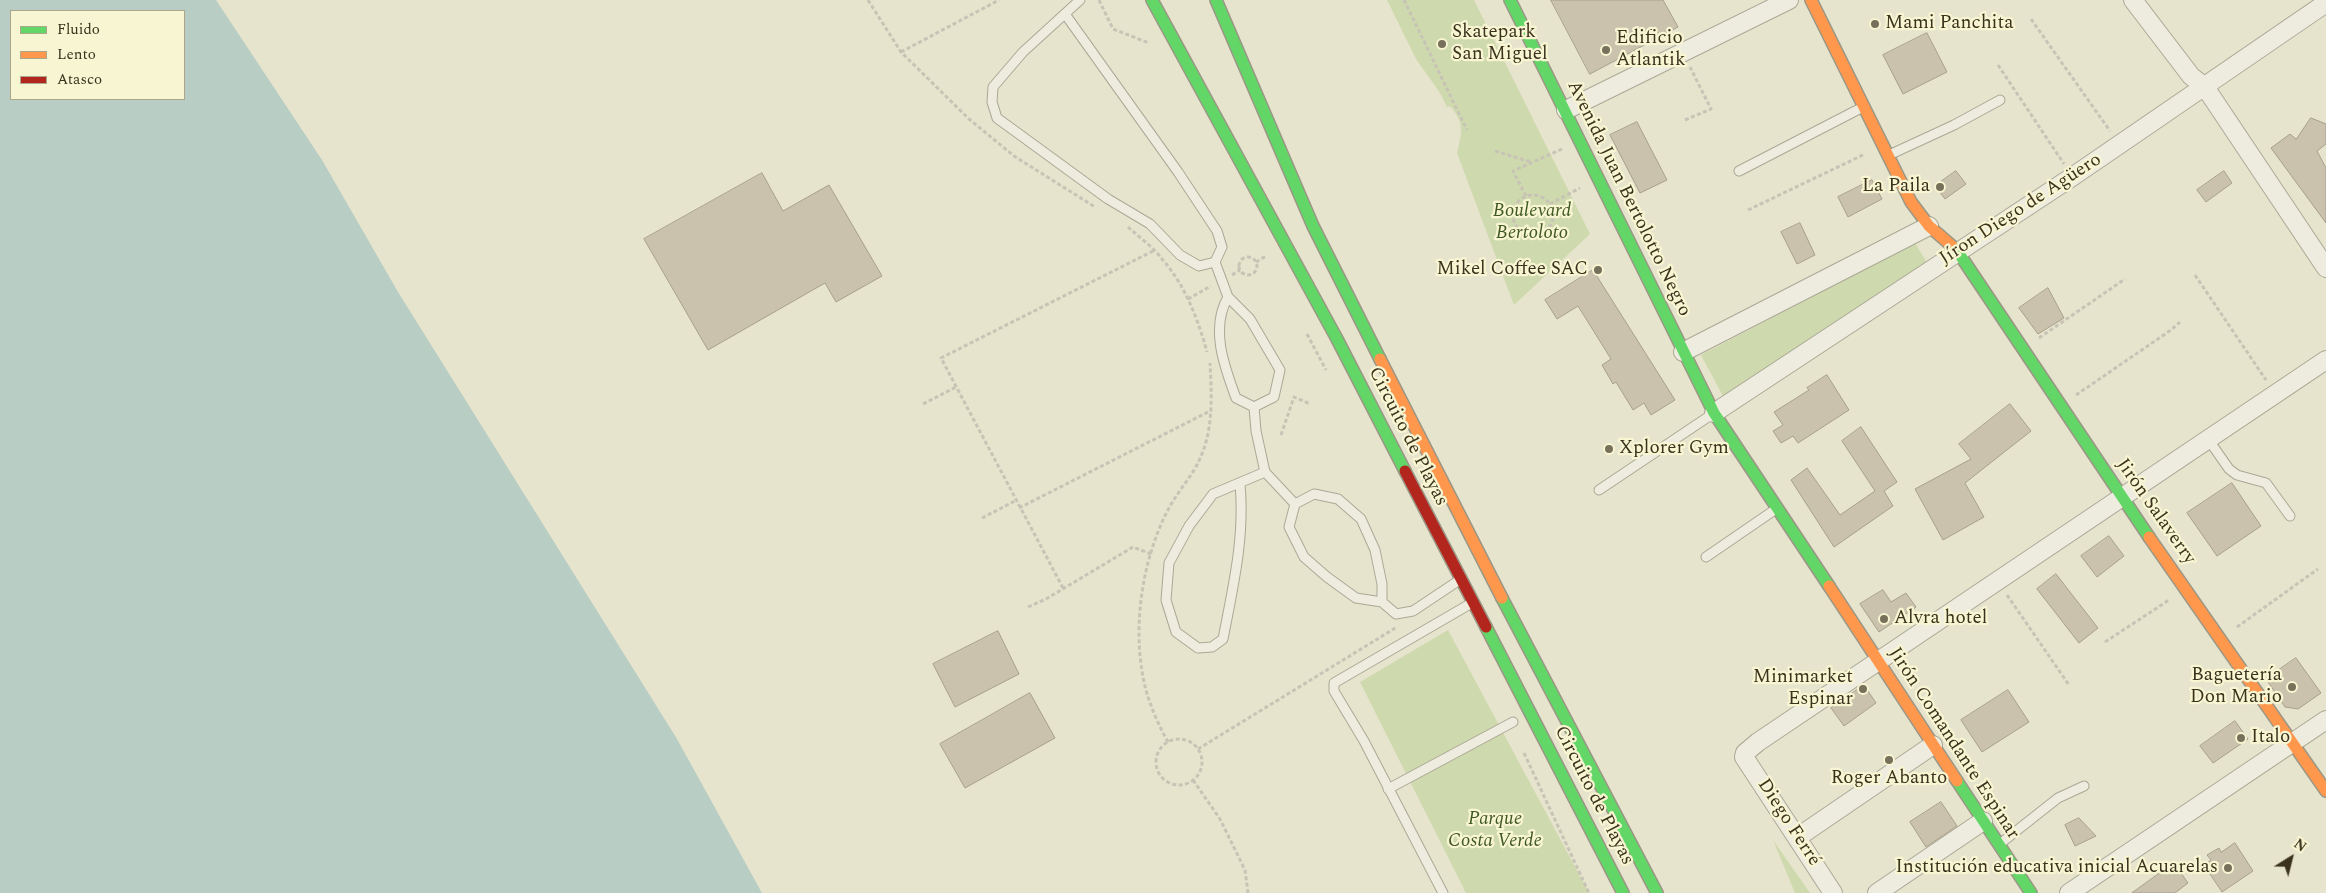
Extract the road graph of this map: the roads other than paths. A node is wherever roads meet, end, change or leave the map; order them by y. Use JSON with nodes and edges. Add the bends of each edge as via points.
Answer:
{"nodes":[{"id":1,"x":1080,"y":0,"type":"edge"},
{"id":2,"x":1152,"y":0,"type":"edge"},
{"id":3,"x":1216,"y":0,"type":"edge"},
{"id":4,"x":1510,"y":0,"type":"edge"},
{"id":5,"x":1789,"y":0,"type":"edge"},
{"id":6,"x":1811,"y":0,"type":"edge"},
{"id":7,"x":2132,"y":0,"type":"edge"},
{"id":8,"x":2326,"y":3,"type":"edge"},
{"id":9,"x":1065,"y":14,"type":"junction"},
{"id":10,"x":2205,"y":87,"type":"junction"},
{"id":11,"x":2000,"y":100,"type":"dead end"},
{"id":12,"x":1864,"y":107,"type":"junction"},
{"id":13,"x":1566,"y":110,"type":"junction"},
{"id":14,"x":1886,"y":150,"type":"junction"},
{"id":15,"x":1739,"y":171,"type":"dead end"},
{"id":16,"x":1929,"y":226,"type":"junction"},
{"id":17,"x":1958,"y":252,"type":"junction"},
{"id":18,"x":1215,"y":262,"type":"junction"},
{"id":19,"x":2326,"y":268,"type":"edge"},
{"id":20,"x":1228,"y":297,"type":"junction"},
{"id":21,"x":1683,"y":352,"type":"junction"},
{"id":22,"x":2326,"y":360,"type":"edge"},
{"id":23,"x":1254,"y":407,"type":"junction"},
{"id":24,"x":1714,"y":413,"type":"junction"},
{"id":25,"x":2208,"y":439,"type":"junction"},
{"id":26,"x":1265,"y":472,"type":"junction"},
{"id":27,"x":1240,"y":484,"type":"junction"},
{"id":28,"x":1599,"y":490,"type":"dead end"},
{"id":29,"x":2122,"y":496,"type":"junction"},
{"id":30,"x":1295,"y":504,"type":"junction"},
{"id":31,"x":1777,"y":508,"type":"junction"},
{"id":32,"x":2290,"y":516,"type":"dead end"},
{"id":33,"x":1706,"y":557,"type":"dead end"},
{"id":34,"x":1461,"y":579,"type":"junction"},
{"id":35,"x":1382,"y":602,"type":"junction"},
{"id":36,"x":1473,"y":602,"type":"junction"},
{"id":37,"x":1877,"y":660,"type":"junction"},
{"id":38,"x":2326,"y":720,"type":"edge"},
{"id":39,"x":1513,"y":722,"type":"dead end"},
{"id":40,"x":2294,"y":742,"type":"junction"},
{"id":41,"x":1933,"y":745,"type":"junction"},
{"id":42,"x":2321,"y":773,"type":"edge"},
{"id":43,"x":2084,"y":786,"type":"dead end"},
{"id":44,"x":1388,"y":789,"type":"junction"},
{"id":45,"x":2326,"y":791,"type":"edge"},
{"id":46,"x":1983,"y":821,"type":"junction"},
{"id":47,"x":1798,"y":837,"type":"junction"},
{"id":48,"x":1999,"y":845,"type":"junction"},
{"id":49,"x":1443,"y":893,"type":"edge"},
{"id":50,"x":1623,"y":893,"type":"edge"},
{"id":51,"x":1657,"y":893,"type":"edge"},
{"id":52,"x":1833,"y":893,"type":"edge"},
{"id":53,"x":1877,"y":893,"type":"edge"},
{"id":54,"x":2030,"y":893,"type":"edge"},
{"id":55,"x":2069,"y":893,"type":"edge"}],
"edges":[{"from":1,"to":9,"type":"lane"},
{"from":2,"to":34,"type":"main road","name":"Circuito de Playas","via":[[1337,339]]},
{"from":3,"to":51,"type":"main road","name":"Circuito de Playas","via":[[1312,226]]},
{"from":4,"to":13,"type":"main road","name":"Avenida Juan Bertolotto Negro"},
{"from":5,"to":13,"type":"street"},
{"from":6,"to":12,"type":"main road","name":"Jirón Salaverry"},
{"from":7,"to":10,"type":"street","via":[[2191,76]]},
{"from":8,"to":10,"type":"street","name":"Jíron Diego de Agüero"},
{"from":9,"to":18,"type":"lane","via":[[1217,231],[1222,247]]},
{"from":9,"to":18,"type":"lane","via":[[1022,52],[993,88],[992,102],[997,118],[1108,199],[1150,224],[1180,255],[1199,266]]},
{"from":10,"to":17,"type":"street","name":"Jíron Diego de Agüero"},
{"from":10,"to":19,"type":"street"},
{"from":11,"to":14,"type":"lane","via":[[1954,125]]},
{"from":12,"to":14,"type":"main road","name":"Jirón Salaverry"},
{"from":12,"to":15,"type":"lane"},
{"from":13,"to":21,"type":"main road","name":"Avenida Juan Bertolotto Negro"},
{"from":14,"to":16,"type":"main road","name":"Jirón Salaverry","via":[[1911,202]]},
{"from":16,"to":17,"type":"main road","name":"Jirón Salaverry"},
{"from":16,"to":21,"type":"street","name":"Jíron Diego de Agüero"},
{"from":17,"to":24,"type":"street","name":"Jíron Diego de Agüero"},
{"from":17,"to":29,"type":"main road","name":"Jirón Salaverry"},
{"from":18,"to":20,"type":"lane"},
{"from":20,"to":23,"type":"lane","via":[[1222,308],[1219,338],[1227,374],[1236,398]]},
{"from":20,"to":23,"type":"lane","via":[[1250,318],[1280,370],[1274,397]]},
{"from":21,"to":24,"type":"main road","name":"Avenida Juan Bertolotto Negro"},
{"from":22,"to":25,"type":"street"},
{"from":23,"to":26,"type":"lane"},
{"from":24,"to":28,"type":"lane"},
{"from":24,"to":31,"type":"main road","name":"Jirón Comandante Espinar"},
{"from":25,"to":29,"type":"street"},
{"from":25,"to":32,"type":"lane","via":[[2229,469],[2266,483]]},
{"from":26,"to":27,"type":"lane"},
{"from":26,"to":30,"type":"lane"},
{"from":27,"to":27,"type":"lane","via":[[1213,494],[1189,526],[1169,564],[1166,600],[1176,632],[1198,648],[1212,647],[1223,639],[1239,559]]},
{"from":29,"to":37,"type":"street"},
{"from":29,"to":40,"type":"main road","name":"Jirón Salaverry"},
{"from":30,"to":35,"type":"lane","via":[[1289,527],[1304,557],[1356,598]]},
{"from":30,"to":35,"type":"lane","via":[[1314,494],[1338,499],[1361,519],[1375,550]]},
{"from":31,"to":33,"type":"lane"},
{"from":31,"to":37,"type":"main road","name":"Jirón Comandante Espinar"},
{"from":34,"to":35,"type":"lane","via":[[1414,611],[1396,614]]},
{"from":34,"to":36,"type":"main road","name":"Circuito de Playas"},
{"from":36,"to":44,"type":"lane","via":[[1334,683],[1334,691]]},
{"from":36,"to":50,"type":"main road","name":"Circuito de Playas"},
{"from":37,"to":41,"type":"main road","name":"Jirón Comandante Espinar"},
{"from":37,"to":47,"type":"street","name":"Diego Ferré","via":[[1745,753],[1744,757]]},
{"from":38,"to":40,"type":"street"},
{"from":39,"to":44,"type":"lane"},
{"from":40,"to":42,"type":"main road","name":"Jirón Salaverry"},
{"from":40,"to":55,"type":"street"},
{"from":41,"to":46,"type":"main road","name":"Jirón Comandante Espinar"},
{"from":41,"to":47,"type":"street"},
{"from":42,"to":45,"type":"main road","name":"Jirón Salaverry"},
{"from":43,"to":48,"type":"lane","via":[[2058,798]]},
{"from":44,"to":49,"type":"lane"},
{"from":46,"to":48,"type":"main road","name":"Jirón Comandante Espinar"},
{"from":46,"to":53,"type":"street"},
{"from":47,"to":52,"type":"street","name":"Diego Ferré"},
{"from":48,"to":54,"type":"main road","name":"Jirón Comandante Espinar"}]}
